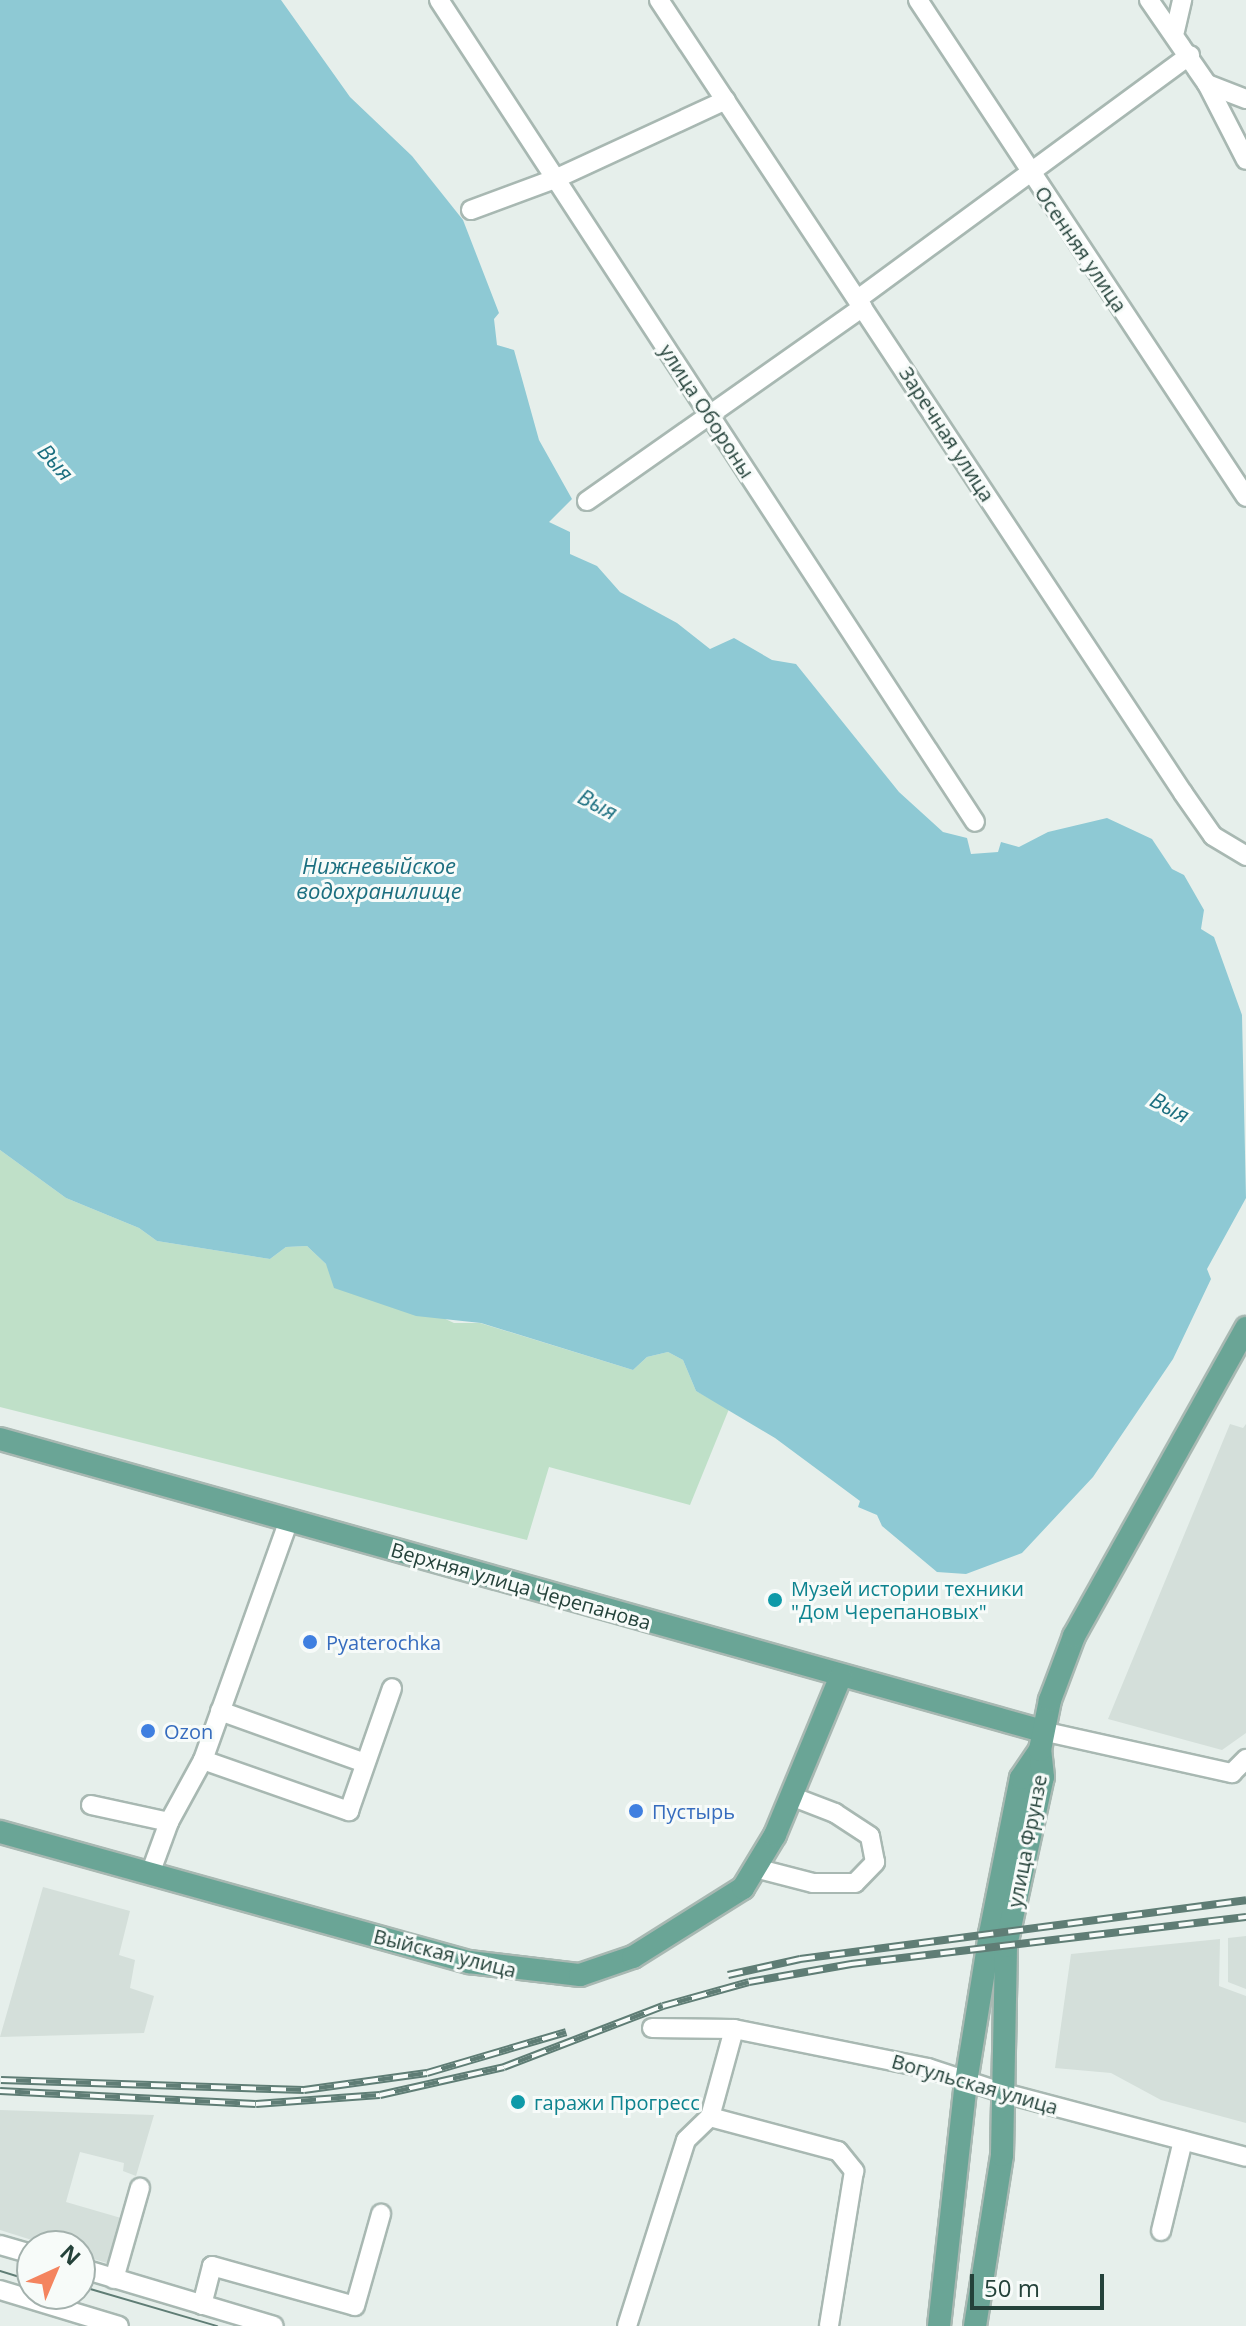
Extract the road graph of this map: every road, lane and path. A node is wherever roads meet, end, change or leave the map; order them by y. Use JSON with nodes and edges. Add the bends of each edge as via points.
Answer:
{"nodes":[{"id":1,"x":439,"y":0,"type":"edge"},
{"id":2,"x":659,"y":0,"type":"edge"},
{"id":3,"x":918,"y":0,"type":"edge"},
{"id":4,"x":1149,"y":0,"type":"edge"},
{"id":5,"x":1182,"y":0,"type":"edge"},
{"id":6,"x":1175,"y":31,"type":"junction"},
{"id":7,"x":1190,"y":55,"type":"junction"},
{"id":8,"x":1207,"y":84,"type":"junction"},
{"id":9,"x":1246,"y":99,"type":"edge"},
{"id":10,"x":726,"y":100,"type":"junction"},
{"id":11,"x":1246,"y":160,"type":"edge"},
{"id":12,"x":1028,"y":170,"type":"junction"},
{"id":13,"x":555,"y":179,"type":"junction"},
{"id":14,"x":471,"y":210,"type":"dead end"},
{"id":15,"x":860,"y":303,"type":"junction"},
{"id":16,"x":709,"y":414,"type":"junction"},
{"id":17,"x":1246,"y":497,"type":"edge"},
{"id":18,"x":587,"y":501,"type":"dead end"},
{"id":19,"x":975,"y":822,"type":"dead end"},
{"id":20,"x":1246,"y":856,"type":"edge"},
{"id":21,"x":1246,"y":1328,"type":"edge"},
{"id":22,"x":0,"y":1439,"type":"edge"},
{"id":23,"x":289,"y":1520,"type":"junction"},
{"id":24,"x":841,"y":1676,"type":"junction"},
{"id":25,"x":392,"y":1688,"type":"dead end"},
{"id":26,"x":220,"y":1711,"type":"junction"},
{"id":27,"x":1041,"y":1740,"type":"junction"},
{"id":28,"x":1246,"y":1759,"type":"edge"},
{"id":29,"x":203,"y":1760,"type":"junction"},
{"id":30,"x":365,"y":1763,"type":"junction"},
{"id":31,"x":791,"y":1796,"type":"junction"},
{"id":32,"x":91,"y":1805,"type":"dead end"},
{"id":33,"x":169,"y":1822,"type":"junction"},
{"id":34,"x":0,"y":1832,"type":"edge"},
{"id":35,"x":755,"y":1868,"type":"junction"},
{"id":36,"x":150,"y":1874,"type":"junction"},
{"id":37,"x":652,"y":2028,"type":"dead end"},
{"id":38,"x":734,"y":2029,"type":"junction"},
{"id":39,"x":966,"y":2082,"type":"junction"},
{"id":40,"x":1004,"y":2093,"type":"junction"},
{"id":41,"x":710,"y":2117,"type":"junction"},
{"id":42,"x":1183,"y":2141,"type":"junction"},
{"id":43,"x":1246,"y":2157,"type":"edge"},
{"id":44,"x":140,"y":2188,"type":"dead end"},
{"id":45,"x":381,"y":2214,"type":"dead end"},
{"id":46,"x":1161,"y":2231,"type":"dead end"},
{"id":47,"x":96,"y":2273,"type":"edge"},
{"id":48,"x":114,"y":2279,"type":"junction"},
{"id":49,"x":0,"y":2290,"type":"edge"},
{"id":50,"x":202,"y":2305,"type":"junction"},
{"id":51,"x":119,"y":2326,"type":"edge"},
{"id":52,"x":274,"y":2326,"type":"edge"},
{"id":53,"x":627,"y":2326,"type":"edge"},
{"id":54,"x":829,"y":2326,"type":"edge"},
{"id":55,"x":939,"y":2326,"type":"edge"},
{"id":56,"x":975,"y":2326,"type":"edge"}],
"edges":[{"from":1,"to":13,"type":"street","name":"улица Обороны"},
{"from":2,"to":10,"type":"street","name":"Заречная улица"},
{"from":3,"to":12,"type":"street","name":"Осенняя улица"},
{"from":4,"to":6,"type":"street"},
{"from":5,"to":6,"type":"street"},
{"from":6,"to":7,"type":"street"},
{"from":7,"to":8,"type":"street"},
{"from":7,"to":12,"type":"street"},
{"from":8,"to":9,"type":"street"},
{"from":8,"to":11,"type":"street"},
{"from":10,"to":13,"type":"street"},
{"from":10,"to":15,"type":"street","name":"Заречная улица"},
{"from":12,"to":15,"type":"street"},
{"from":12,"to":17,"type":"street","name":"Осенняя улица"},
{"from":13,"to":14,"type":"street"},
{"from":13,"to":16,"type":"street","name":"улица Обороны"},
{"from":15,"to":16,"type":"street"},
{"from":15,"to":20,"type":"street","name":"Заречная улица","via":[[1213,836]]},
{"from":16,"to":18,"type":"street"},
{"from":16,"to":19,"type":"street","name":"улица Обороны"},
{"from":21,"to":27,"type":"main road","via":[[1074,1636]]},
{"from":22,"to":23,"type":"main road","name":"Верхняя улица Черепанова"},
{"from":23,"to":24,"type":"main road","name":"Верхняя улица Черепанова"},
{"from":23,"to":26,"type":"street"},
{"from":24,"to":27,"type":"main road","name":"Верхняя улица Черепанова"},
{"from":24,"to":31,"type":"main road","name":"Выйская улица"},
{"from":25,"to":30,"type":"street"},
{"from":26,"to":29,"type":"street"},
{"from":26,"to":30,"type":"street"},
{"from":27,"to":28,"type":"street","via":[[1232,1773]]},
{"from":27,"to":39,"type":"main road","name":"улица Фрунзе","via":[[1021,1778],[1010,1826]]},
{"from":27,"to":40,"type":"main road","name":"улица Фрунзе","via":[[1043,1777],[1006,1946]]},
{"from":29,"to":30,"type":"street","via":[[349,1811]]},
{"from":29,"to":33,"type":"street"},
{"from":31,"to":35,"type":"main road","name":"Выйская улица"},
{"from":31,"to":35,"type":"street","via":[[835,1813],[870,1836],[875,1862],[855,1883],[813,1883]]},
{"from":32,"to":33,"type":"street"},
{"from":33,"to":36,"type":"street"},
{"from":34,"to":36,"type":"main road","name":"Выйская улица"},
{"from":35,"to":36,"type":"main road","name":"Выйская улица","via":[[743,1888],[690,1925],[633,1957],[580,1975],[469,1962]]},
{"from":37,"to":38,"type":"street","name":"Вогульская улица"},
{"from":38,"to":39,"type":"street","name":"Вогульская улица","via":[[928,2068]]},
{"from":38,"to":41,"type":"street"},
{"from":39,"to":40,"type":"street","name":"Вогульская улица"},
{"from":39,"to":55,"type":"main road","name":"улица Фрунзе"},
{"from":40,"to":42,"type":"street","name":"Вогульская улица"},
{"from":40,"to":56,"type":"main road","name":"улица Фрунзе","via":[[1002,2155]]},
{"from":41,"to":53,"type":"street","via":[[686,2140]]},
{"from":41,"to":54,"type":"street","via":[[838,2151],[854,2171]]},
{"from":42,"to":43,"type":"street","name":"Вогульская улица"},
{"from":42,"to":46,"type":"street"},
{"from":44,"to":48,"type":"street"},
{"from":45,"to":50,"type":"street","via":[[355,2306],[212,2266]]},
{"from":47,"to":48,"type":"street"},
{"from":48,"to":50,"type":"street"},
{"from":49,"to":51,"type":"street"},
{"from":50,"to":52,"type":"street"}]}
